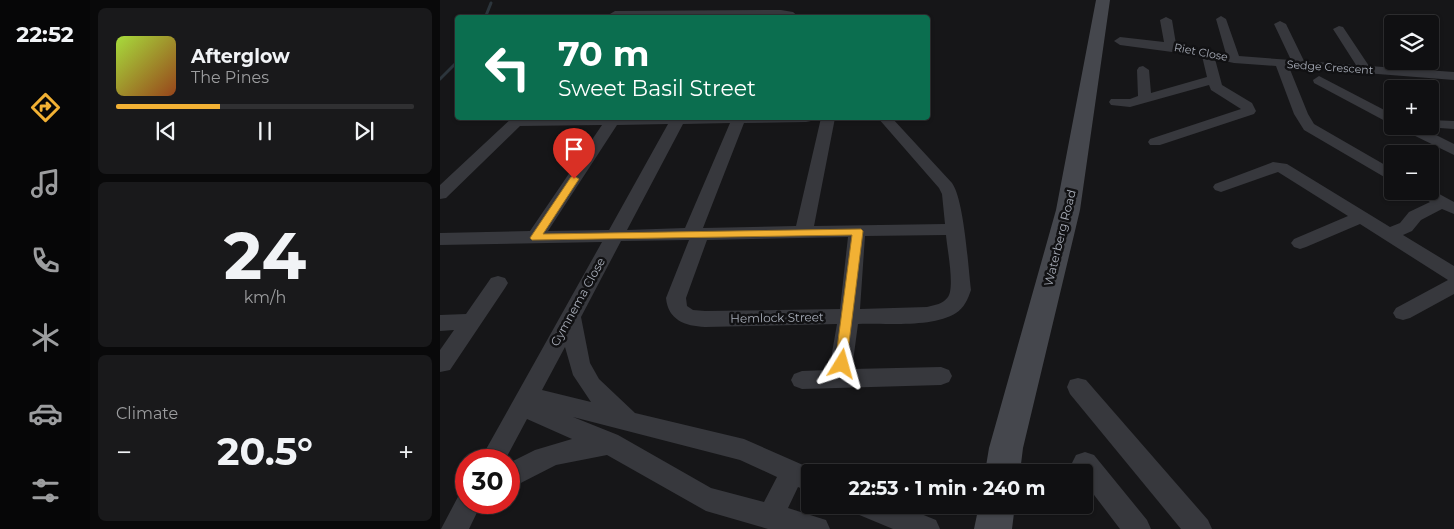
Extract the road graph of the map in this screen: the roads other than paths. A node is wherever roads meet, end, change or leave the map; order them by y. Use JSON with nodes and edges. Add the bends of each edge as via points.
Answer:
{"nodes":[{"id":1,"x":628,"y":0,"type":"edge"},
{"id":2,"x":742,"y":0,"type":"edge"},
{"id":3,"x":1104,"y":0,"type":"edge"},
{"id":4,"x":615,"y":15,"type":"edge"},
{"id":5,"x":734,"y":15,"type":"edge"},
{"id":6,"x":789,"y":15,"type":"edge"},
{"id":7,"x":1221,"y":19,"type":"dead end"},
{"id":8,"x":1166,"y":20,"type":"dead end"},
{"id":9,"x":1280,"y":24,"type":"dead end"},
{"id":10,"x":1340,"y":29,"type":"dead end"},
{"id":11,"x":1120,"y":41,"type":"dead end"},
{"id":12,"x":1170,"y":46,"type":"junction"},
{"id":13,"x":1208,"y":55,"type":"junction"},
{"id":14,"x":1234,"y":59,"type":"junction"},
{"id":15,"x":1281,"y":62,"type":"junction"},
{"id":16,"x":1299,"y":64,"type":"junction"},
{"id":17,"x":1365,"y":69,"type":"junction"},
{"id":18,"x":1143,"y":70,"type":"dead end"},
{"id":19,"x":1428,"y":70,"type":"edge"},
{"id":20,"x":1431,"y":74,"type":"junction"},
{"id":21,"x":1454,"y":76,"type":"edge"},
{"id":22,"x":1215,"y":79,"type":"junction"},
{"id":23,"x":1319,"y":80,"type":"dead end"},
{"id":24,"x":1145,"y":99,"type":"junction"},
{"id":25,"x":1116,"y":102,"type":"dead end"},
{"id":26,"x":1384,"y":115,"type":"edge"},
{"id":27,"x":518,"y":120,"type":"edge"},
{"id":28,"x":613,"y":120,"type":"joint"},
{"id":29,"x":677,"y":120,"type":"edge"},
{"id":30,"x":740,"y":120,"type":"edge"},
{"id":31,"x":828,"y":120,"type":"edge"},
{"id":32,"x":887,"y":120,"type":"edge"},
{"id":33,"x":1439,"y":124,"type":"edge"},
{"id":34,"x":1454,"y":125,"type":"edge"},
{"id":35,"x":1424,"y":135,"type":"edge"},
{"id":36,"x":1155,"y":142,"type":"dead end"},
{"id":37,"x":1454,"y":150,"type":"edge"},
{"id":38,"x":1384,"y":170,"type":"edge"},
{"id":39,"x":1221,"y":187,"type":"dead end"},
{"id":40,"x":440,"y":194,"type":"edge"},
{"id":41,"x":1448,"y":206,"type":"edge"},
{"id":42,"x":1362,"y":217,"type":"junction"},
{"id":43,"x":955,"y":229,"type":"junction"},
{"id":44,"x":858,"y":231,"type":"junction"},
{"id":45,"x":804,"y":232,"type":"junction"},
{"id":46,"x":696,"y":234,"type":"junction"},
{"id":47,"x":1390,"y":234,"type":"junction"},
{"id":48,"x":614,"y":236,"type":"junction"},
{"id":49,"x":536,"y":238,"type":"junction"},
{"id":50,"x":440,"y":239,"type":"edge"},
{"id":51,"x":1300,"y":243,"type":"dead end"},
{"id":52,"x":1454,"y":275,"type":"edge"},
{"id":53,"x":498,"y":283,"type":"dead end"},
{"id":54,"x":1454,"y":285,"type":"edge"},
{"id":55,"x":1403,"y":313,"type":"dead end"},
{"id":56,"x":570,"y":315,"type":"junction"},
{"id":57,"x":849,"y":316,"type":"junction"},
{"id":58,"x":472,"y":321,"type":"junction"},
{"id":59,"x":440,"y":322,"type":"edge"},
{"id":60,"x":442,"y":364,"type":"dead end"},
{"id":61,"x":941,"y":376,"type":"dead end"},
{"id":62,"x":802,"y":380,"type":"dead end"},
{"id":63,"x":839,"y":380,"type":"junction"},
{"id":64,"x":1078,"y":387,"type":"dead end"},
{"id":65,"x":524,"y":402,"type":"junction"},
{"id":66,"x":630,"y":423,"type":"junction"},
{"id":67,"x":608,"y":443,"type":"junction"},
{"id":68,"x":498,"y":449,"type":"edge"},
{"id":69,"x":1085,"y":463,"type":"dead end"},
{"id":70,"x":1003,"y":464,"type":"edge"},
{"id":71,"x":520,"y":471,"type":"edge"},
{"id":72,"x":801,"y":477,"type":"edge"},
{"id":73,"x":888,"y":514,"type":"edge"},
{"id":74,"x":996,"y":514,"type":"edge"},
{"id":75,"x":770,"y":518,"type":"junction"},
{"id":76,"x":816,"y":529,"type":"edge"},
{"id":77,"x":926,"y":529,"type":"edge"},
{"id":78,"x":993,"y":529,"type":"edge"},
{"id":79,"x":1137,"y":529,"type":"edge"},
{"id":80,"x":1198,"y":529,"type":"edge"}],
"edges":[{"from":1,"to":4,"type":"street"},
{"from":2,"to":5,"type":"street"},
{"from":3,"to":70,"type":"street","name":"Waterberg Road","via":[[1068,210]]},
{"from":5,"to":6,"type":"street"},
{"from":7,"to":14,"type":"street"},
{"from":8,"to":12,"type":"street"},
{"from":9,"to":16,"type":"street"},
{"from":10,"to":17,"type":"street"},
{"from":11,"to":12,"type":"street","name":"Riet Close"},
{"from":12,"to":13,"type":"street","name":"Riet Close"},
{"from":13,"to":14,"type":"street","name":"Riet Close"},
{"from":13,"to":22,"type":"street"},
{"from":14,"to":15,"type":"street","name":"Riet Close"},
{"from":15,"to":16,"type":"street","name":"Sedge Crescent"},
{"from":15,"to":38,"type":"street","name":"Sedge Crescent","via":[[1309,127]]},
{"from":16,"to":17,"type":"street","name":"Sedge Crescent"},
{"from":17,"to":20,"type":"street","name":"Sedge Crescent"},
{"from":18,"to":24,"type":"street"},
{"from":19,"to":20,"type":"street"},
{"from":20,"to":21,"type":"street","name":"Sedge Crescent"},
{"from":22,"to":24,"type":"street"},
{"from":22,"to":36,"type":"street","via":[[1216,87],[1247,106],[1249,111]]},
{"from":23,"to":26,"type":"street"},
{"from":24,"to":25,"type":"street"},
{"from":27,"to":28,"type":"street"},
{"from":27,"to":40,"type":"street"},
{"from":28,"to":49,"type":"street"},
{"from":29,"to":48,"type":"street","name":"Gymnema Close"},
{"from":30,"to":46,"type":"street","name":"Hemlock Street"},
{"from":31,"to":45,"type":"street"},
{"from":32,"to":43,"type":"street","name":"Hemlock Street","via":[[949,190]]},
{"from":33,"to":34,"type":"street"},
{"from":35,"to":37,"type":"street"},
{"from":39,"to":42,"type":"street","via":[[1273,167],[1281,167]]},
{"from":41,"to":47,"type":"street","via":[[1415,216],[1406,227]]},
{"from":42,"to":47,"type":"street"},
{"from":42,"to":51,"type":"street"},
{"from":43,"to":44,"type":"street"},
{"from":43,"to":57,"type":"street","name":"Hemlock Street","via":[[961,290],[959,298],[949,308],[932,314]]},
{"from":44,"to":45,"type":"street"},
{"from":44,"to":57,"type":"street"},
{"from":45,"to":46,"type":"street"},
{"from":46,"to":48,"type":"street"},
{"from":46,"to":57,"type":"street","name":"Hemlock Street","via":[[676,298],[680,313],[687,317]]},
{"from":47,"to":52,"type":"street"},
{"from":48,"to":49,"type":"street"},
{"from":48,"to":56,"type":"street","name":"Gymnema Close"},
{"from":49,"to":50,"type":"street"},
{"from":53,"to":58,"type":"street"},
{"from":54,"to":55,"type":"street"},
{"from":56,"to":65,"type":"street","name":"Gymnema Close"},
{"from":56,"to":66,"type":"street","via":[[581,372],[591,387]]},
{"from":57,"to":63,"type":"street"},
{"from":58,"to":59,"type":"street"},
{"from":58,"to":60,"type":"street"},
{"from":61,"to":63,"type":"street"},
{"from":62,"to":63,"type":"street"},
{"from":64,"to":80,"type":"street"},
{"from":65,"to":66,"type":"street"},
{"from":65,"to":67,"type":"street"},
{"from":65,"to":68,"type":"street","name":"Gymnema Close"},
{"from":66,"to":72,"type":"street","via":[[744,450]]},
{"from":67,"to":71,"type":"street","via":[[558,452]]},
{"from":67,"to":75,"type":"street","via":[[706,500]]},
{"from":69,"to":79,"type":"street"},
{"from":72,"to":75,"type":"street"},
{"from":73,"to":77,"type":"street"},
{"from":74,"to":78,"type":"street"},
{"from":75,"to":76,"type":"street"}]}
